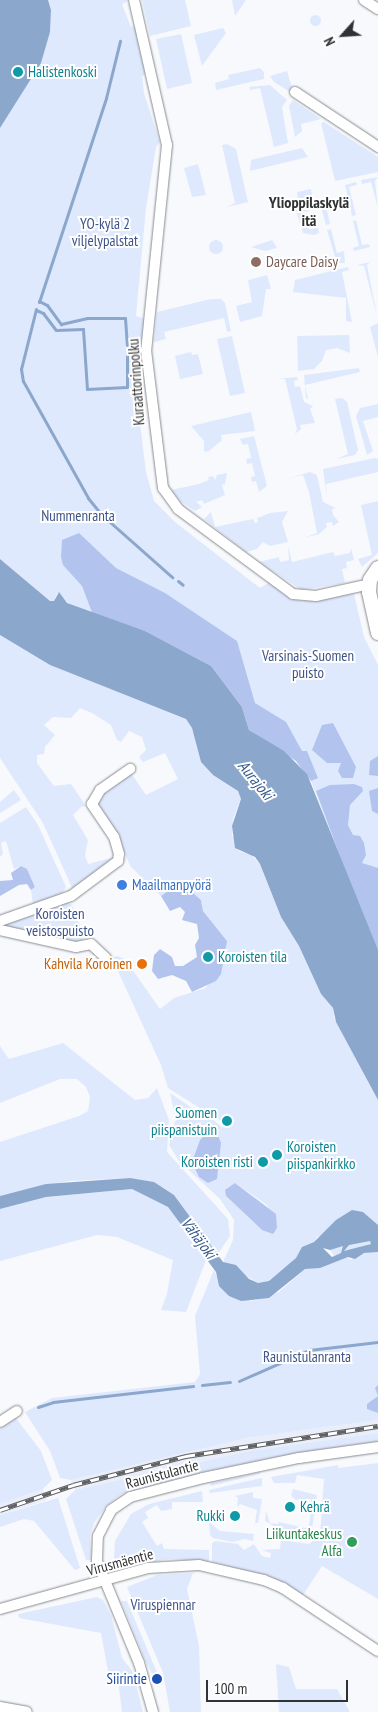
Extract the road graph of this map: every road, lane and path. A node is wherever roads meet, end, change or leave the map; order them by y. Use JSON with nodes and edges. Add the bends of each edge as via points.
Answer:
{"nodes":[{"id":1,"x":134,"y":0,"type":"edge"},
{"id":2,"x":364,"y":0,"type":"edge"},
{"id":3,"x":378,"y":9,"type":"edge"},
{"id":4,"x":295,"y":92,"type":"dead end"},
{"id":5,"x":378,"y":147,"type":"edge"},
{"id":6,"x":378,"y":568,"type":"edge"},
{"id":7,"x":370,"y":584,"type":"junction"},
{"id":8,"x":378,"y":633,"type":"edge"},
{"id":9,"x":130,"y":769,"type":"dead end"},
{"id":10,"x":0,"y":921,"type":"edge"},
{"id":11,"x":0,"y":930,"type":"edge"},
{"id":12,"x":106,"y":958,"type":"dead end"},
{"id":13,"x":17,"y":1411,"type":"dead end"},
{"id":14,"x":0,"y":1422,"type":"edge"},
{"id":15,"x":378,"y":1447,"type":"edge"},
{"id":16,"x":106,"y":1582,"type":"junction"},
{"id":17,"x":0,"y":1609,"type":"edge"},
{"id":18,"x":378,"y":1651,"type":"edge"},
{"id":19,"x":0,"y":1707,"type":"edge"},
{"id":20,"x":27,"y":1712,"type":"edge"},
{"id":21,"x":153,"y":1712,"type":"edge"}],
"edges":[{"from":1,"to":7,"type":"street","name":"Kuraattorinpolku","via":[[167,145],[146,350],[163,488],[178,509],[293,594],[316,596]]},
{"from":2,"to":3,"type":"street"},
{"from":4,"to":5,"type":"street"},
{"from":6,"to":7,"type":"street"},
{"from":7,"to":8,"type":"street"},
{"from":9,"to":10,"type":"street","via":[[100,790],[92,804],[114,837],[118,861],[71,896]]},
{"from":11,"to":12,"type":"street","via":[[76,947],[91,944]]},
{"from":13,"to":14,"type":"street"},
{"from":15,"to":16,"type":"street","name":"Raunistulantie","via":[[264,1464],[130,1497],[111,1510],[98,1536],[96,1556]]},
{"from":16,"to":17,"type":"street","name":"Virusmäentie"},
{"from":16,"to":18,"type":"street","name":"Virusmäentie","via":[[166,1565],[199,1564],[228,1571],[283,1588]]},
{"from":16,"to":21,"type":"street","name":"Raunistulantie","via":[[139,1663]]},
{"from":19,"to":20,"type":"street"}]}
